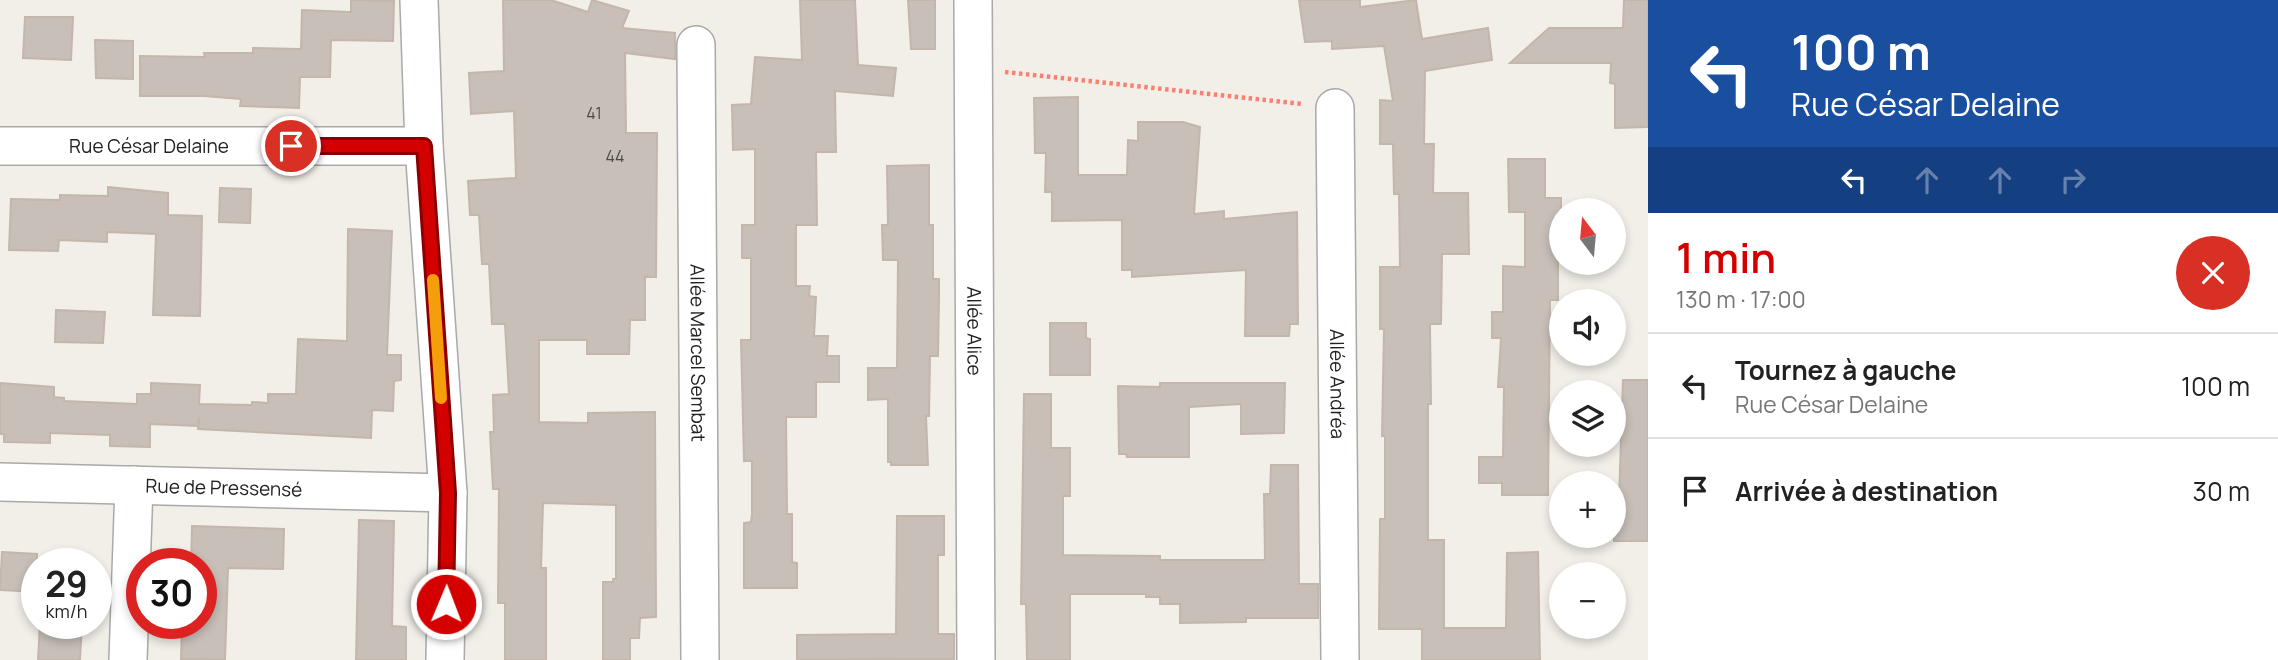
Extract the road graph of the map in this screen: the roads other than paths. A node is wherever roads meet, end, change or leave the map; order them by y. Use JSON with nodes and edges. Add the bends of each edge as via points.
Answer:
{"nodes":[{"id":1,"x":419,"y":0,"type":"edge"},
{"id":2,"x":973,"y":0,"type":"edge"},
{"id":3,"x":696,"y":45,"type":"dead end"},
{"id":4,"x":1335,"y":108,"type":"road end"},
{"id":5,"x":0,"y":146,"type":"edge"},
{"id":6,"x":424,"y":146,"type":"junction"},
{"id":7,"x":0,"y":482,"type":"edge"},
{"id":8,"x":134,"y":485,"type":"junction"},
{"id":9,"x":448,"y":493,"type":"junction"},
{"id":10,"x":128,"y":660,"type":"edge"},
{"id":11,"x":445,"y":660,"type":"edge"},
{"id":12,"x":700,"y":660,"type":"edge"},
{"id":13,"x":976,"y":660,"type":"edge"},
{"id":14,"x":1340,"y":660,"type":"edge"}],
"edges":[{"from":1,"to":6,"type":"street"},
{"from":2,"to":13,"type":"street","name":"Allée Alice"},
{"from":3,"to":12,"type":"street","name":"Allée Marcel Sembat"},
{"from":4,"to":14,"type":"street","name":"Allée Andréa"},
{"from":5,"to":6,"type":"street","name":"Rue César Delaine"},
{"from":6,"to":9,"type":"street"},
{"from":7,"to":8,"type":"street","name":"Rue de Pressensé"},
{"from":8,"to":9,"type":"street","name":"Rue de Pressensé"},
{"from":8,"to":10,"type":"street"},
{"from":9,"to":11,"type":"street"}]}
